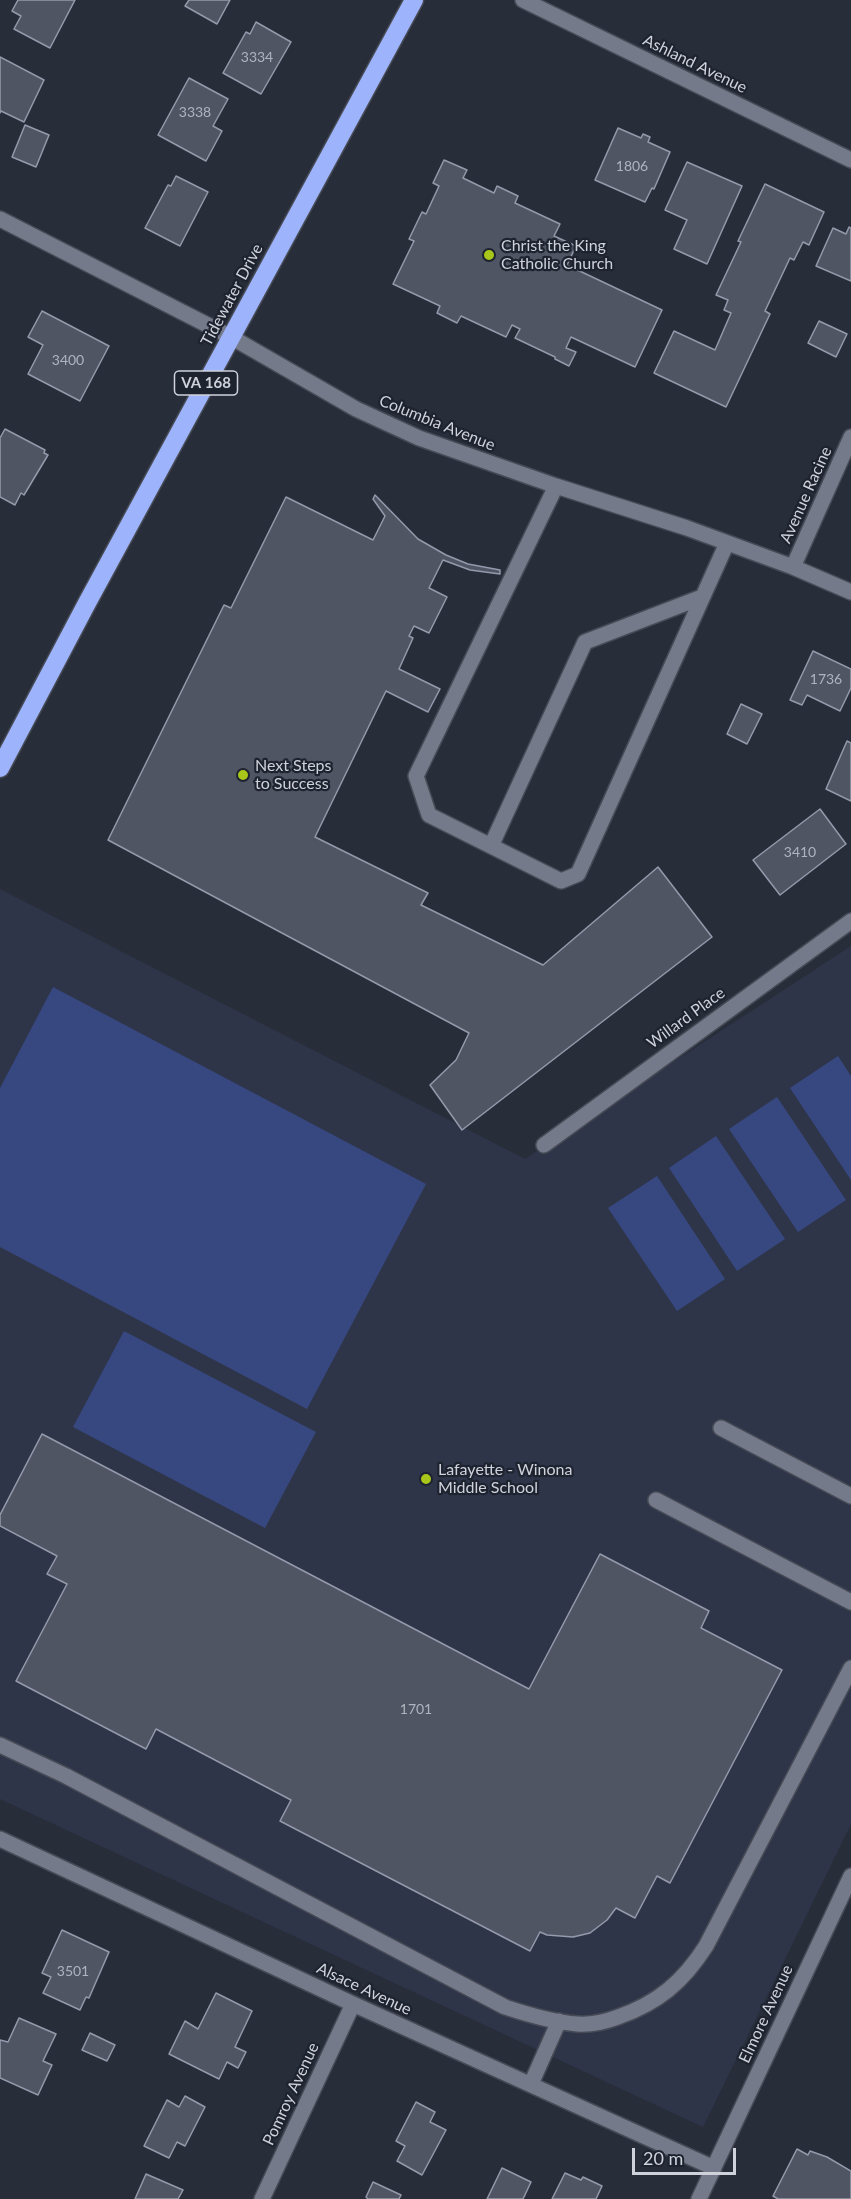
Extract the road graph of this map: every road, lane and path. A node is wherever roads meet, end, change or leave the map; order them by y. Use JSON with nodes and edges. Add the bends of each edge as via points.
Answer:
{"nodes":[{"id":1,"x":414,"y":0,"type":"edge"},
{"id":2,"x":523,"y":0,"type":"edge"},
{"id":3,"x":851,"y":160,"type":"edge"},
{"id":4,"x":0,"y":219,"type":"edge"},
{"id":5,"x":231,"y":337,"type":"junction"},
{"id":6,"x":851,"y":437,"type":"edge"},
{"id":7,"x":556,"y":486,"type":"junction"},
{"id":8,"x":726,"y":543,"type":"junction"},
{"id":9,"x":793,"y":567,"type":"junction"},
{"id":10,"x":851,"y":591,"type":"edge"},
{"id":11,"x":702,"y":597,"type":"junction"},
{"id":12,"x":0,"y":768,"type":"edge"},
{"id":13,"x":491,"y":846,"type":"junction"},
{"id":14,"x":851,"y":921,"type":"edge"},
{"id":15,"x":544,"y":1145,"type":"dead end"},
{"id":16,"x":721,"y":1428,"type":"dead end"},
{"id":17,"x":851,"y":1496,"type":"edge"},
{"id":18,"x":656,"y":1500,"type":"dead end"},
{"id":19,"x":851,"y":1602,"type":"edge"},
{"id":20,"x":851,"y":1668,"type":"edge"},
{"id":21,"x":0,"y":1745,"type":"edge"},
{"id":22,"x":0,"y":1839,"type":"edge"},
{"id":23,"x":851,"y":1876,"type":"edge"},
{"id":24,"x":353,"y":2004,"type":"junction"},
{"id":25,"x":559,"y":2021,"type":"junction"},
{"id":26,"x":531,"y":2084,"type":"junction"},
{"id":27,"x":714,"y":2168,"type":"junction"},
{"id":28,"x":262,"y":2199,"type":"edge"},
{"id":29,"x":699,"y":2199,"type":"edge"}],
"edges":[{"from":1,"to":5,"type":"highway","name":"Tidewater Drive","number":"VA 168"},
{"from":2,"to":3,"type":"street","name":"Ashland Avenue"},
{"from":4,"to":5,"type":"street","name":"Columbia Avenue"},
{"from":5,"to":7,"type":"street","name":"Columbia Avenue","via":[[356,409],[408,433]]},
{"from":5,"to":12,"type":"highway","name":"Tidewater Drive","number":"VA 168"},
{"from":6,"to":9,"type":"street","name":"Avenue Racine"},
{"from":7,"to":8,"type":"street","name":"Columbia Avenue"},
{"from":7,"to":13,"type":"street","via":[[416,776],[429,815]]},
{"from":8,"to":9,"type":"street","name":"Columbia Avenue"},
{"from":8,"to":11,"type":"street"},
{"from":9,"to":10,"type":"street","name":"Columbia Avenue"},
{"from":11,"to":13,"type":"street","via":[[585,642]]},
{"from":11,"to":13,"type":"street","via":[[578,874],[561,881]]},
{"from":14,"to":15,"type":"street","name":"Willard Place"},
{"from":16,"to":17,"type":"street"},
{"from":18,"to":19,"type":"street"},
{"from":20,"to":25,"type":"street","via":[[695,1964],[670,1990],[641,2009],[601,2023],[579,2025]]},
{"from":21,"to":25,"type":"street","via":[[505,2007]]},
{"from":22,"to":24,"type":"street","name":"Alsace Avenue"},
{"from":23,"to":27,"type":"street","name":"Elmore Avenue"},
{"from":24,"to":26,"type":"street","name":"Alsace Avenue"},
{"from":24,"to":28,"type":"street","name":"Pomroy Avenue"},
{"from":25,"to":26,"type":"street"},
{"from":26,"to":27,"type":"street","name":"Alsace Avenue"},
{"from":27,"to":29,"type":"street","name":"Elmore Avenue"}]}
